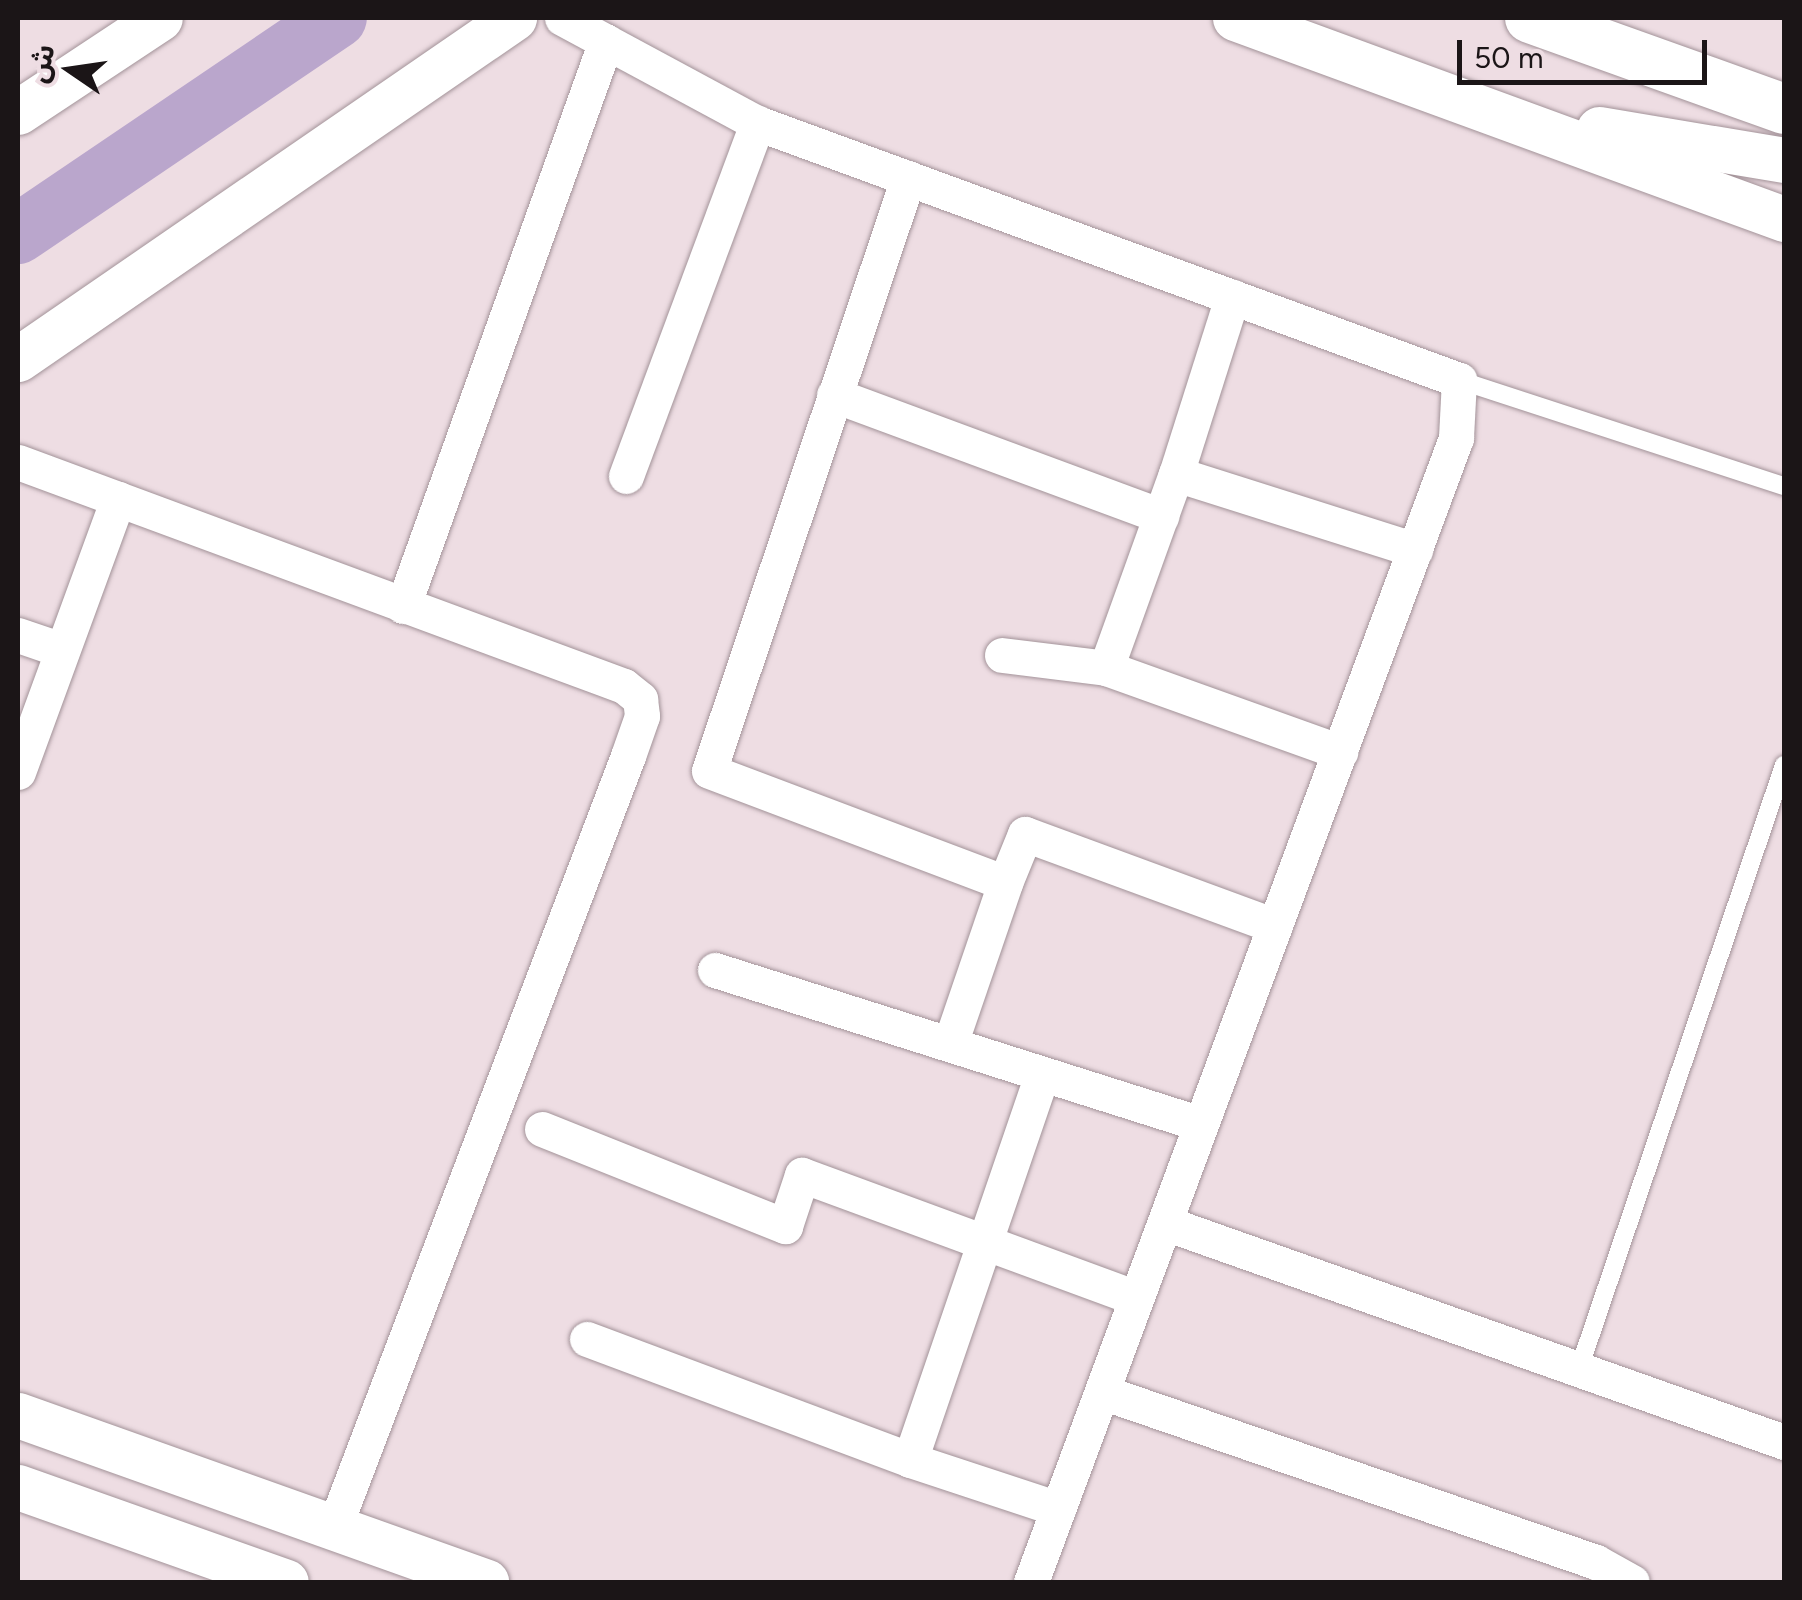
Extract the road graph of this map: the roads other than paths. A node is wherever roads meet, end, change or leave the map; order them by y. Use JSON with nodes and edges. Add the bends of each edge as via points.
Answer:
{"nodes":[{"id":1,"x":160,"y":18,"type":"edge"},
{"id":2,"x":514,"y":18,"type":"edge"},
{"id":3,"x":562,"y":18,"type":"edge"},
{"id":4,"x":1236,"y":18,"type":"edge"},
{"id":5,"x":1530,"y":18,"type":"edge"},
{"id":6,"x":606,"y":41,"type":"junction"},
{"id":7,"x":1784,"y":109,"type":"edge"},
{"id":8,"x":1489,"y":110,"type":"junction"},
{"id":9,"x":18,"y":112,"type":"edge"},
{"id":10,"x":757,"y":123,"type":"junction"},
{"id":11,"x":1784,"y":160,"type":"edge"},
{"id":12,"x":908,"y":178,"type":"junction"},
{"id":13,"x":1784,"y":219,"type":"edge"},
{"id":14,"x":1232,"y":296,"type":"junction"},
{"id":15,"x":18,"y":359,"type":"edge"},
{"id":16,"x":1458,"y":380,"type":"junction"},
{"id":17,"x":834,"y":395,"type":"junction"},
{"id":18,"x":18,"y":462,"type":"edge"},
{"id":19,"x":1176,"y":474,"type":"junction"},
{"id":20,"x":626,"y":476,"type":"dead end"},
{"id":21,"x":1784,"y":486,"type":"edge"},
{"id":22,"x":118,"y":500,"type":"junction"},
{"id":23,"x":1161,"y":516,"type":"junction"},
{"id":24,"x":1415,"y":550,"type":"junction"},
{"id":25,"x":404,"y":606,"type":"junction"},
{"id":26,"x":18,"y":634,"type":"edge"},
{"id":27,"x":62,"y":650,"type":"junction"},
{"id":28,"x":1002,"y":655,"type":"dead end"},
{"id":29,"x":1106,"y":668,"type":"junction"},
{"id":30,"x":1340,"y":752,"type":"junction"},
{"id":31,"x":1784,"y":765,"type":"edge"},
{"id":32,"x":18,"y":772,"type":"edge"},
{"id":33,"x":1005,"y":883,"type":"junction"},
{"id":34,"x":1275,"y":926,"type":"junction"},
{"id":35,"x":715,"y":970,"type":"dead end"},
{"id":36,"x":950,"y":1044,"type":"junction"},
{"id":37,"x":1042,"y":1074,"type":"junction"},
{"id":38,"x":1201,"y":1124,"type":"junction"},
{"id":39,"x":542,"y":1129,"type":"dead end"},
{"id":40,"x":1164,"y":1223,"type":"junction"},
{"id":41,"x":987,"y":1243,"type":"junction"},
{"id":42,"x":1136,"y":1298,"type":"junction"},
{"id":43,"x":587,"y":1339,"type":"dead end"},
{"id":44,"x":1579,"y":1369,"type":"junction"},
{"id":45,"x":1102,"y":1392,"type":"junction"},
{"id":46,"x":18,"y":1415,"type":"edge"},
{"id":47,"x":1784,"y":1442,"type":"edge"},
{"id":48,"x":910,"y":1460,"type":"junction"},
{"id":49,"x":18,"y":1486,"type":"edge"},
{"id":50,"x":1058,"y":1509,"type":"junction"},
{"id":51,"x":334,"y":1528,"type":"junction"},
{"id":52,"x":286,"y":1582,"type":"edge"},
{"id":53,"x":486,"y":1582,"type":"edge"},
{"id":54,"x":1031,"y":1582,"type":"edge"},
{"id":55,"x":1632,"y":1582,"type":"edge"}],
"edges":[{"from":1,"to":9,"type":"street"},
{"from":2,"to":15,"type":"street"},
{"from":3,"to":6,"type":"street"},
{"from":4,"to":8,"type":"street"},
{"from":5,"to":7,"type":"main road"},
{"from":6,"to":10,"type":"street"},
{"from":6,"to":25,"type":"street"},
{"from":8,"to":11,"type":"street"},
{"from":8,"to":13,"type":"street"},
{"from":10,"to":12,"type":"street"},
{"from":10,"to":20,"type":"street"},
{"from":12,"to":14,"type":"street"},
{"from":12,"to":17,"type":"street"},
{"from":14,"to":16,"type":"street"},
{"from":14,"to":19,"type":"street"},
{"from":16,"to":21,"type":"lane"},
{"from":16,"to":24,"type":"street","via":[[1456,438]]},
{"from":17,"to":23,"type":"street"},
{"from":17,"to":33,"type":"street","via":[[709,771]]},
{"from":18,"to":22,"type":"street"},
{"from":19,"to":23,"type":"street"},
{"from":19,"to":24,"type":"street"},
{"from":22,"to":25,"type":"street"},
{"from":22,"to":27,"type":"street"},
{"from":23,"to":29,"type":"street"},
{"from":24,"to":30,"type":"street"},
{"from":25,"to":51,"type":"street","via":[[624,686],[640,699],[642,716]]},
{"from":26,"to":27,"type":"street"},
{"from":27,"to":32,"type":"street"},
{"from":28,"to":29,"type":"street"},
{"from":29,"to":30,"type":"street"},
{"from":30,"to":34,"type":"street"},
{"from":31,"to":44,"type":"lane"},
{"from":33,"to":34,"type":"street","via":[[1024,834]]},
{"from":33,"to":36,"type":"street"},
{"from":34,"to":38,"type":"street"},
{"from":35,"to":36,"type":"street"},
{"from":36,"to":37,"type":"street"},
{"from":37,"to":38,"type":"street"},
{"from":37,"to":41,"type":"street"},
{"from":38,"to":40,"type":"street"},
{"from":39,"to":41,"type":"street","via":[[785,1226],[802,1175]]},
{"from":40,"to":42,"type":"street"},
{"from":40,"to":44,"type":"street"},
{"from":41,"to":42,"type":"street"},
{"from":41,"to":48,"type":"street"},
{"from":42,"to":45,"type":"street"},
{"from":43,"to":48,"type":"street"},
{"from":44,"to":47,"type":"street"},
{"from":45,"to":50,"type":"street"},
{"from":45,"to":55,"type":"street","via":[[1596,1562]]},
{"from":46,"to":51,"type":"street"},
{"from":48,"to":50,"type":"street"},
{"from":49,"to":52,"type":"street"},
{"from":50,"to":54,"type":"street"},
{"from":51,"to":53,"type":"street"}]}
